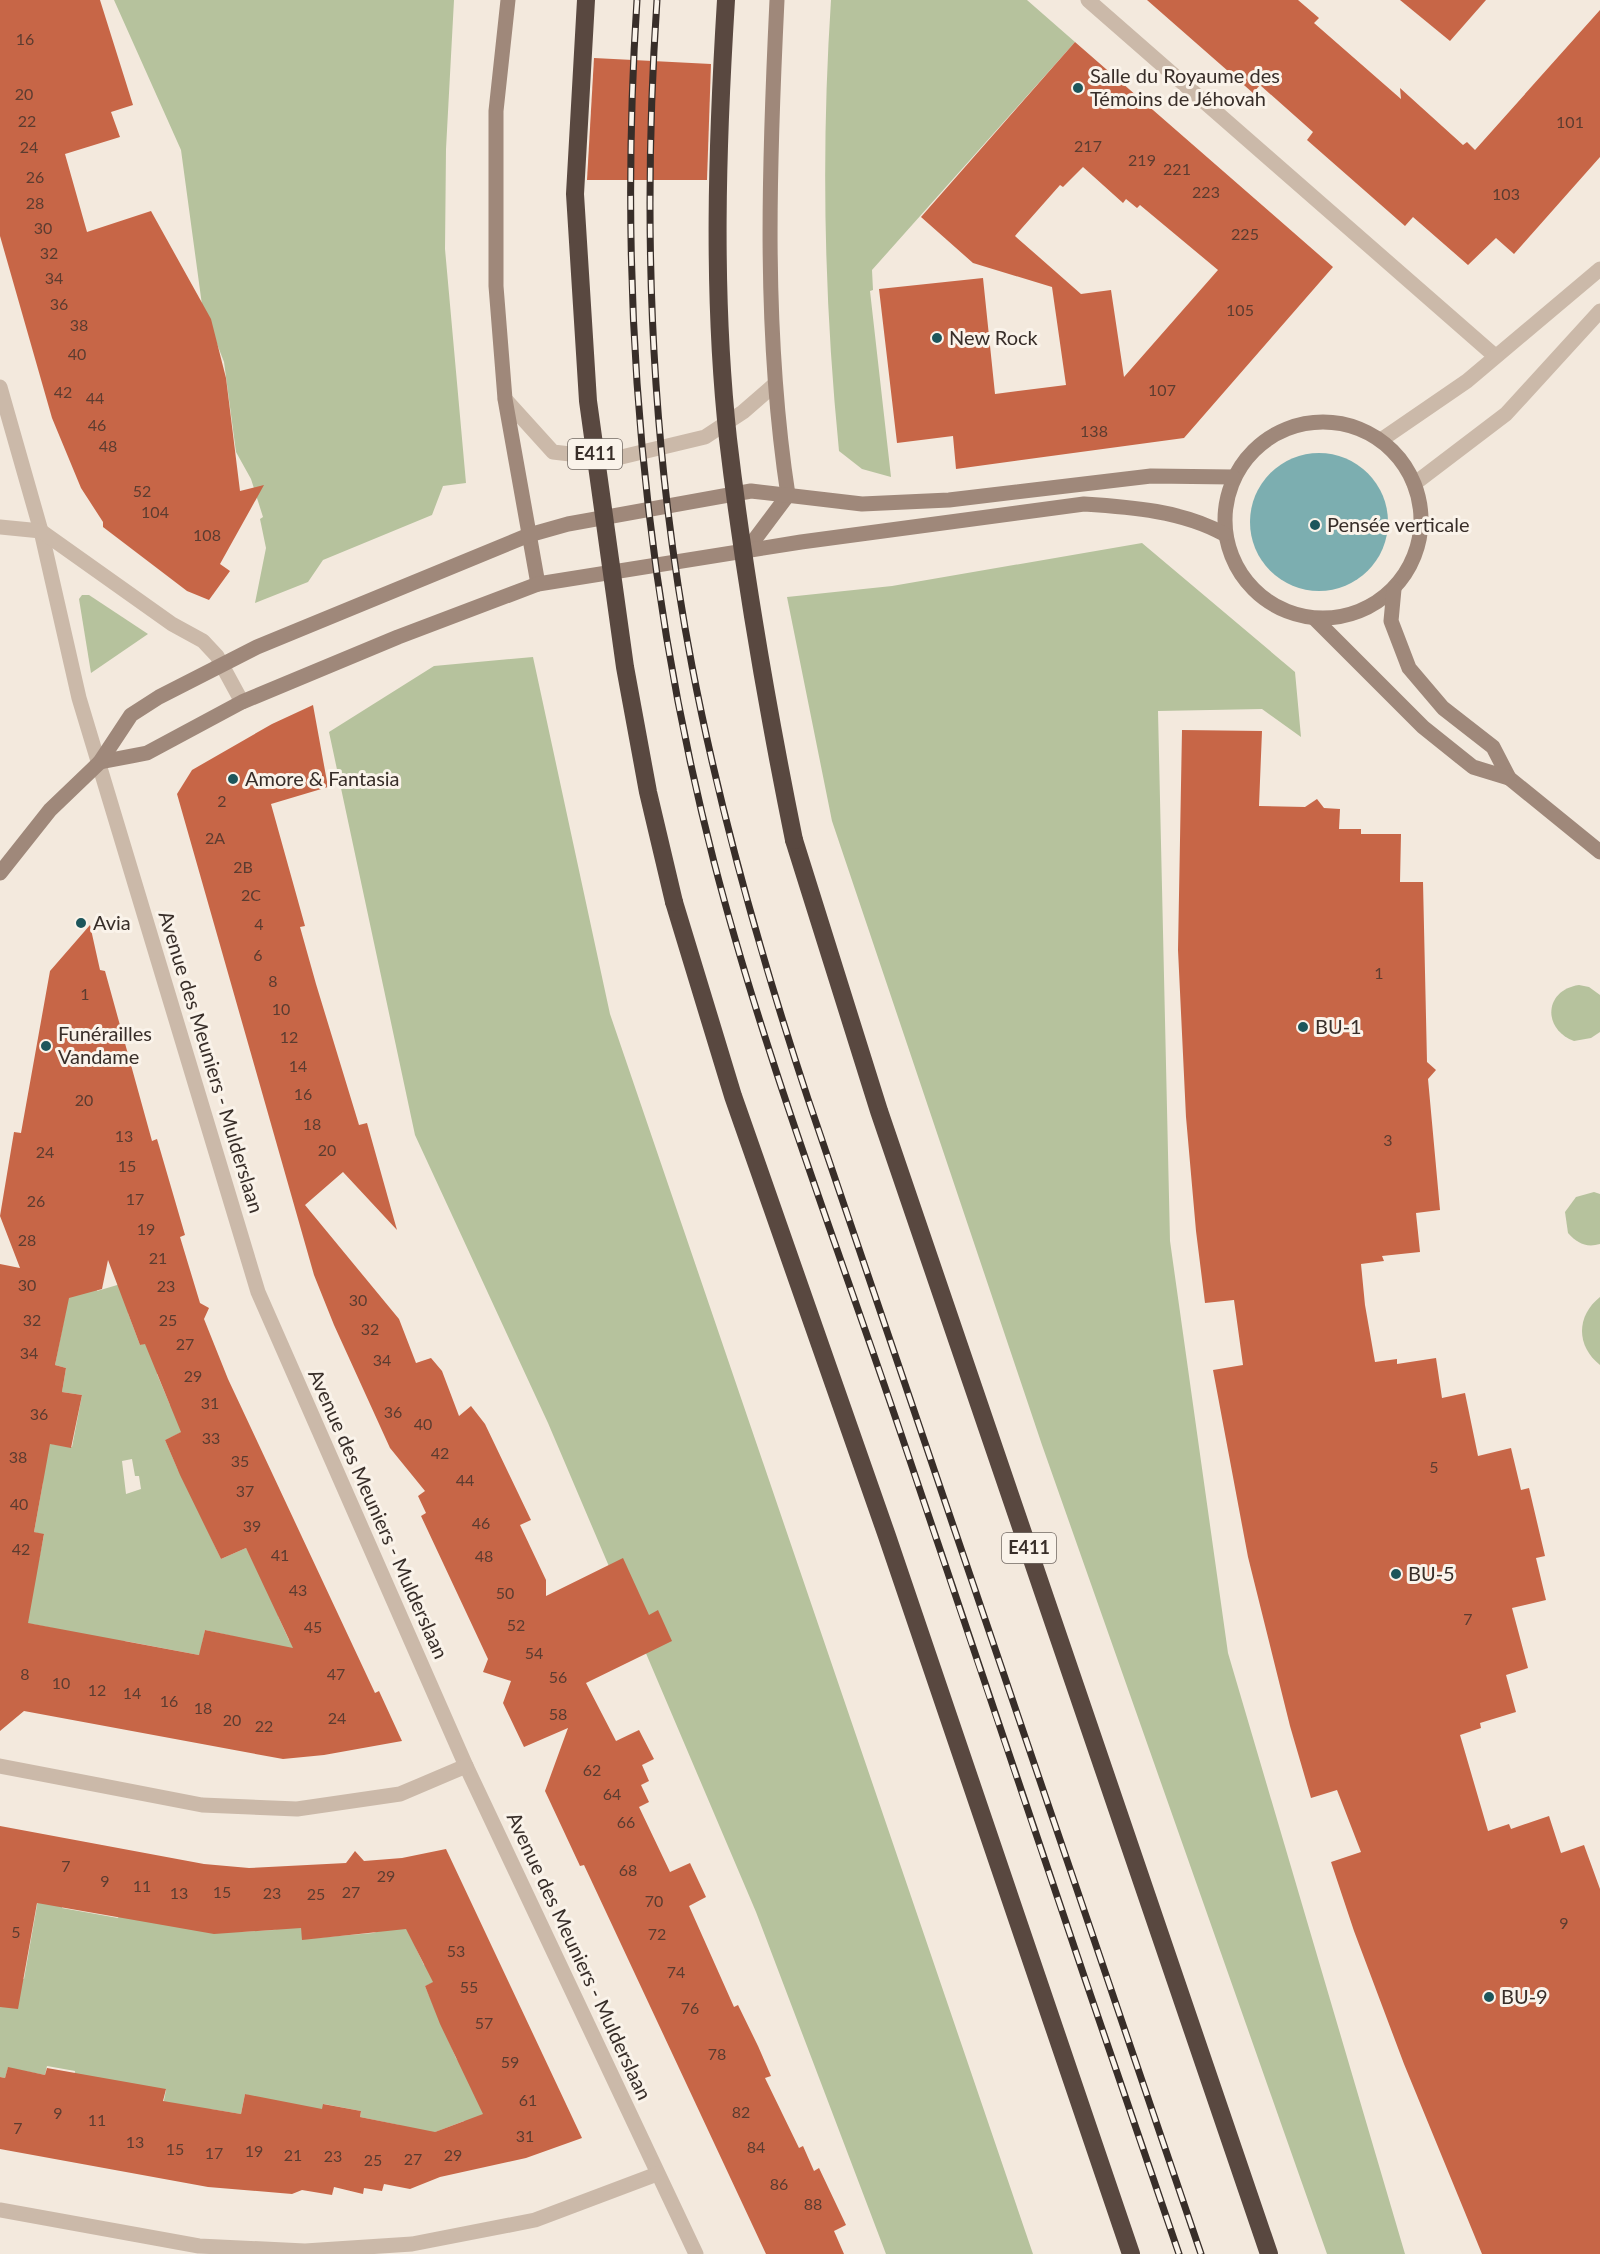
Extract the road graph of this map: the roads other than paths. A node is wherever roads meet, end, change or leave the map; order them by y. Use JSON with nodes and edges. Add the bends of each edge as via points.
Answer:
{"nodes":[{"id":1,"x":508,"y":0,"type":"edge"},
{"id":2,"x":586,"y":0,"type":"edge"},
{"id":3,"x":726,"y":0,"type":"edge"},
{"id":4,"x":777,"y":0,"type":"edge"},
{"id":5,"x":1088,"y":0,"type":"edge"},
{"id":6,"x":1600,"y":269,"type":"edge"},
{"id":7,"x":1600,"y":311,"type":"edge"},
{"id":8,"x":1495,"y":356,"type":"junction"},
{"id":9,"x":774,"y":385,"type":"junction"},
{"id":10,"x":0,"y":387,"type":"edge"},
{"id":11,"x":505,"y":399,"type":"junction"},
{"id":12,"x":1381,"y":440,"type":"junction"},
{"id":13,"x":1233,"y":477,"type":"junction"},
{"id":14,"x":1414,"y":484,"type":"junction"},
{"id":15,"x":788,"y":495,"type":"junction"},
{"id":16,"x":0,"y":527,"type":"edge"},
{"id":17,"x":41,"y":531,"type":"junction"},
{"id":18,"x":1224,"y":534,"type":"junction"},
{"id":19,"x":529,"y":535,"type":"junction"},
{"id":20,"x":746,"y":551,"type":"junction"},
{"id":21,"x":538,"y":585,"type":"junction"},
{"id":22,"x":1394,"y":589,"type":"junction"},
{"id":23,"x":1315,"y":619,"type":"junction"},
{"id":24,"x":222,"y":664,"type":"junction"},
{"id":25,"x":242,"y":702,"type":"junction"},
{"id":26,"x":100,"y":762,"type":"junction"},
{"id":27,"x":1509,"y":778,"type":"junction"},
{"id":28,"x":1600,"y":852,"type":"edge"},
{"id":29,"x":0,"y":873,"type":"edge"},
{"id":30,"x":0,"y":1766,"type":"edge"},
{"id":31,"x":466,"y":1766,"type":"junction"},
{"id":32,"x":657,"y":2174,"type":"junction"},
{"id":33,"x":0,"y":2210,"type":"edge"},
{"id":34,"x":696,"y":2254,"type":"edge"},
{"id":35,"x":1131,"y":2254,"type":"edge"},
{"id":36,"x":1269,"y":2254,"type":"edge"}],
"edges":[{"from":1,"to":11,"type":"street","via":[[496,111],[496,286]]},
{"from":2,"to":35,"type":"highway","number":"E411","bridge":true,"via":[[575,194],[588,400],[626,667],[648,792],[674,902],[733,1096]]},
{"from":3,"to":36,"type":"highway","number":"E411","bridge":true,"via":[[717,144],[720,324],[728,437],[762,680],[794,840],[883,1122]]},
{"from":4,"to":9,"type":"street","via":[[769,180]]},
{"from":5,"to":8,"type":"street"},
{"from":6,"to":8,"type":"street"},
{"from":7,"to":14,"type":"street","via":[[1506,414]]},
{"from":8,"to":12,"type":"street","via":[[1467,381]]},
{"from":9,"to":11,"type":"street","via":[[705,437],[613,459],[553,452]]},
{"from":9,"to":15,"type":"street"},
{"from":10,"to":17,"type":"street","name":"Avenue des Meuniers - Mulderslaan"},
{"from":11,"to":19,"type":"street"},
{"from":12,"to":13,"type":"street","via":[[1356,427],[1327,421],[1299,424],[1272,435],[1250,453]]},
{"from":12,"to":14,"type":"street","via":[[1401,460]]},
{"from":13,"to":15,"type":"street","via":[[1151,476],[949,501],[862,504]]},
{"from":13,"to":18,"type":"street","via":[[1225,505]]},
{"from":14,"to":22,"type":"street","via":[[1421,512],[1420,539],[1411,566]]},
{"from":15,"to":19,"type":"street","via":[[751,490],[568,524]]},
{"from":15,"to":20,"type":"street"},
{"from":16,"to":17,"type":"street"},
{"from":17,"to":24,"type":"street","via":[[172,624],[203,641]]},
{"from":17,"to":26,"type":"street","name":"Avenue des Meuniers - Mulderslaan","via":[[79,698]]},
{"from":18,"to":20,"type":"street","via":[[1202,521],[1084,504]]},
{"from":18,"to":23,"type":"street","via":[[1234,566],[1255,592],[1282,611]]},
{"from":19,"to":21,"type":"street"},
{"from":19,"to":24,"type":"street"},
{"from":20,"to":21,"type":"street"},
{"from":21,"to":25,"type":"street","via":[[398,637]]},
{"from":22,"to":23,"type":"street","via":[[1359,613]]},
{"from":22,"to":27,"type":"street","via":[[1391,621],[1409,668],[1443,708],[1493,747]]},
{"from":23,"to":27,"type":"street","via":[[1423,727],[1473,767]]},
{"from":24,"to":25,"type":"street"},
{"from":24,"to":26,"type":"street","via":[[131,715]]},
{"from":25,"to":26,"type":"street","via":[[147,753]]},
{"from":26,"to":29,"type":"street","via":[[50,810]]},
{"from":26,"to":31,"type":"street","name":"Avenue des Meuniers - Mulderslaan","via":[[258,1292]]},
{"from":27,"to":28,"type":"street"},
{"from":30,"to":31,"type":"street","via":[[202,1804],[297,1809],[400,1794]]},
{"from":31,"to":32,"type":"street","name":"Avenue des Meuniers - Mulderslaan"},
{"from":32,"to":33,"type":"street","via":[[535,2220],[411,2244],[305,2251],[199,2246]]},
{"from":32,"to":34,"type":"street","name":"Avenue des Meuniers - Mulderslaan"}]}
